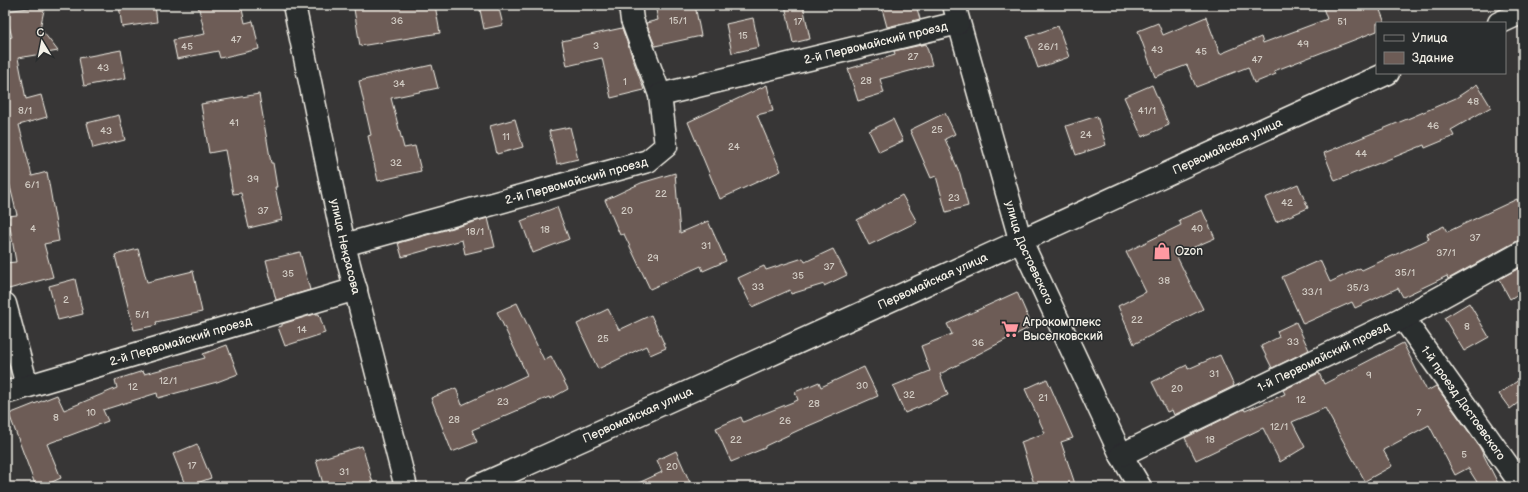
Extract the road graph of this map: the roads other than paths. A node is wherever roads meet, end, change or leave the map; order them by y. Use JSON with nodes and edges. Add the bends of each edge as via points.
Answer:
{"nodes":[{"id":1,"x":294,"y":5,"type":"edge"},
{"id":2,"x":630,"y":5,"type":"edge"},
{"id":3,"x":1523,"y":12,"type":"edge"},
{"id":4,"x":956,"y":14,"type":"edge"},
{"id":5,"x":1501,"y":22,"type":"edge"},
{"id":6,"x":1386,"y":74,"type":"edge"},
{"id":7,"x":660,"y":95,"type":"junction"},
{"id":8,"x":1020,"y":239,"type":"junction"},
{"id":9,"x":344,"y":245,"type":"junction"},
{"id":10,"x":1523,"y":252,"type":"edge"},
{"id":11,"x":356,"y":289,"type":"junction"},
{"id":12,"x":5,"y":304,"type":"edge"},
{"id":13,"x":1403,"y":318,"type":"junction"},
{"id":14,"x":27,"y":386,"type":"junction"},
{"id":15,"x":5,"y":393,"type":"edge"},
{"id":16,"x":1121,"y":455,"type":"junction"},
{"id":17,"x":406,"y":487,"type":"edge"},
{"id":18,"x":476,"y":487,"type":"edge"},
{"id":19,"x":1140,"y":487,"type":"edge"},
{"id":20,"x":1523,"y":487,"type":"edge"}],
"edges":[{"from":1,"to":9,"type":"street","name":"улица Некрасова"},
{"from":2,"to":7,"type":"street","via":[[632,20]]},
{"from":3,"to":5,"type":"street"},
{"from":4,"to":7,"type":"street","name":"2-й Первомайский проезд"},
{"from":4,"to":8,"type":"street","name":"улица Достоевского"},
{"from":6,"to":8,"type":"street","name":"Первомайская улица"},
{"from":7,"to":9,"type":"street","name":"2-й Первомайский проезд","via":[[666,146],[648,161]]},
{"from":8,"to":16,"type":"street","name":"улица Достоевского"},
{"from":8,"to":18,"type":"street","name":"Первомайская улица","via":[[729,375]]},
{"from":9,"to":11,"type":"street","name":"улица Некрасова"},
{"from":10,"to":13,"type":"street","name":"1-й Первомайский проезд"},
{"from":11,"to":14,"type":"street","name":"2-й Первомайский проезд"},
{"from":11,"to":17,"type":"street","name":"улица Некрасова"},
{"from":12,"to":14,"type":"street"},
{"from":13,"to":16,"type":"street","name":"1-й Первомайский проезд"},
{"from":13,"to":20,"type":"street","name":"1-й проезд Достоевского"},
{"from":14,"to":15,"type":"street","name":"2-й Первомайский проезд"},
{"from":16,"to":19,"type":"street","name":"улица Достоевского"}]}
